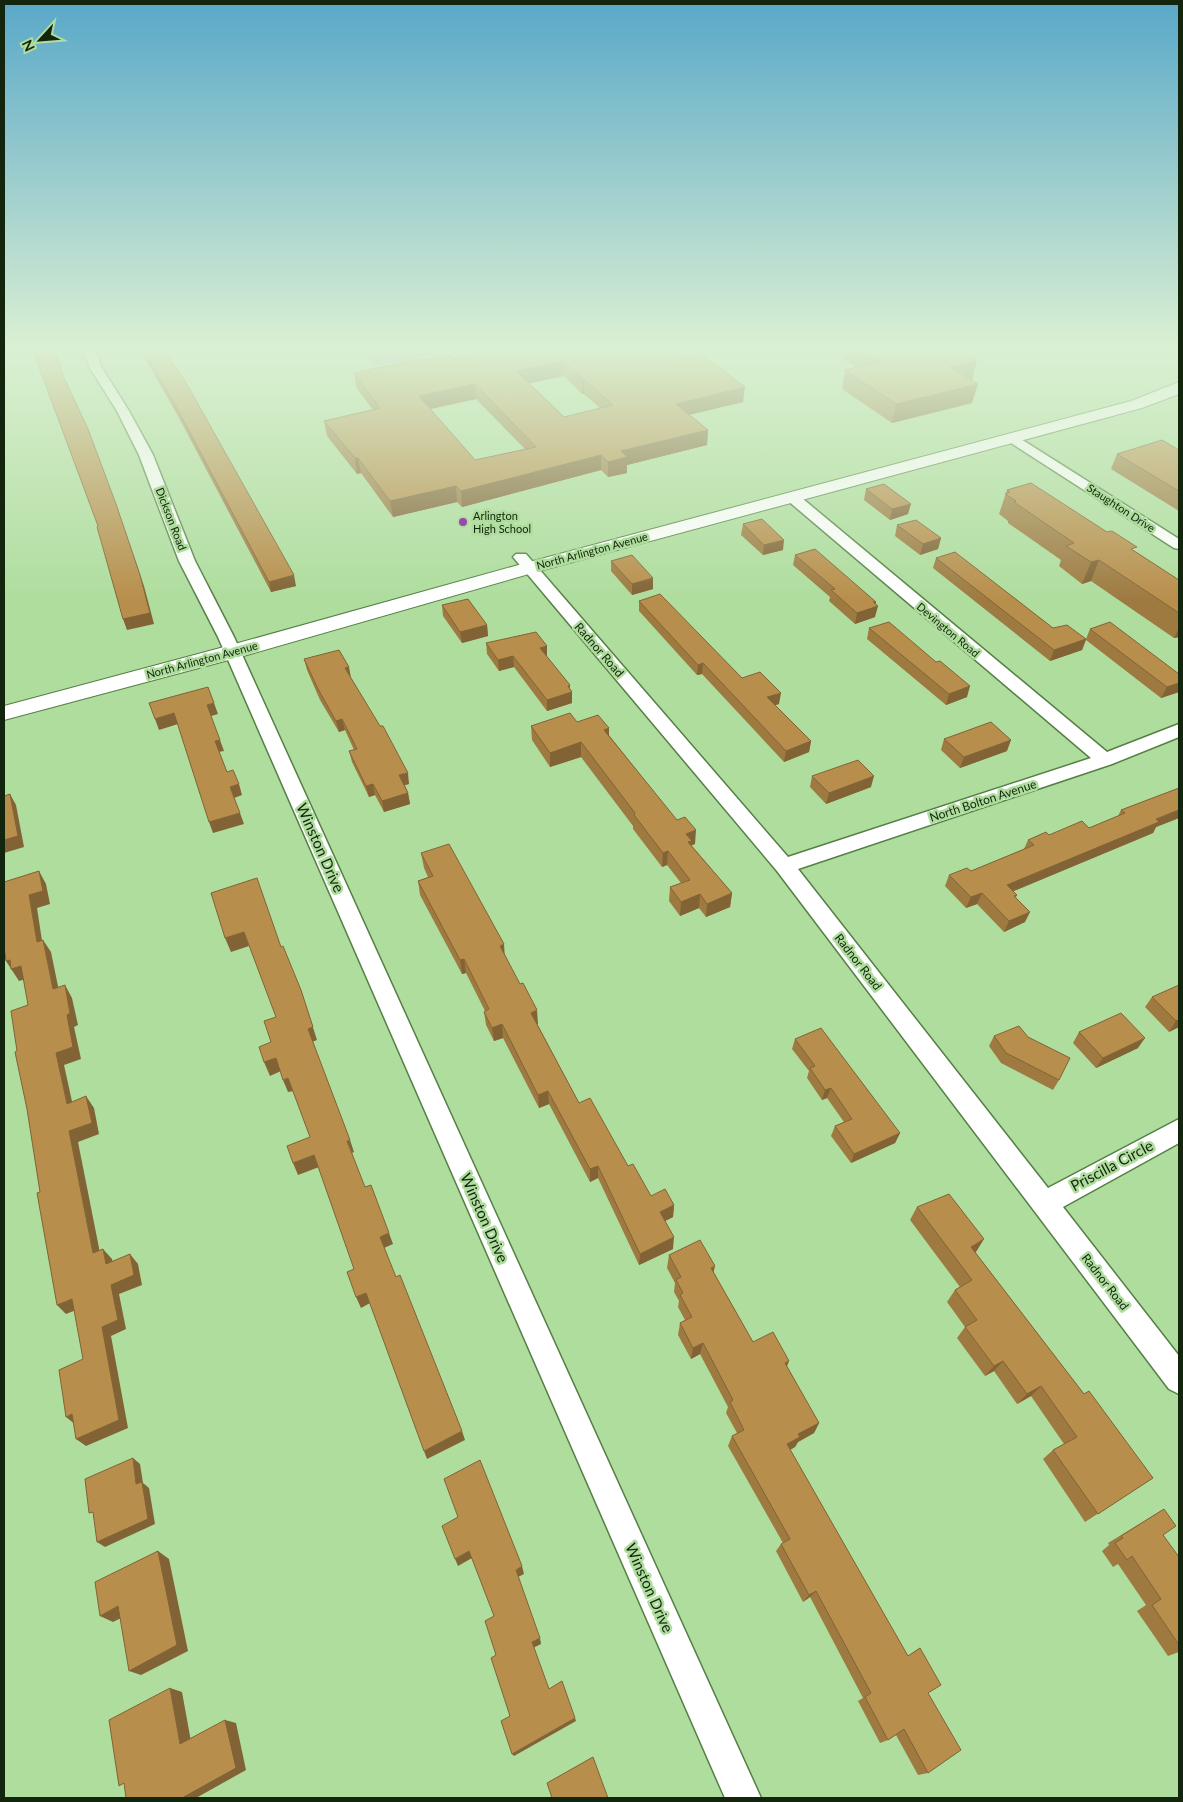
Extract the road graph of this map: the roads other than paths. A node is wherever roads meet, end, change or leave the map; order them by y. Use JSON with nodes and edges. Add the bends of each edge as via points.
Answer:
{"nodes":[{"id":1,"x":134,"y":432,"type":"edge"},
{"id":2,"x":989,"y":432,"type":"edge"},
{"id":3,"x":1034,"y":432,"type":"edge"},
{"id":4,"x":1013,"y":438,"type":"junction"},
{"id":5,"x":792,"y":497,"type":"junction"},
{"id":6,"x":1179,"y":545,"type":"edge"},
{"id":7,"x":525,"y":563,"type":"junction"},
{"id":8,"x":229,"y":645,"type":"junction"},
{"id":9,"x":4,"y":697,"type":"edge"},
{"id":10,"x":4,"y":713,"type":"edge"},
{"id":11,"x":1176,"y":735,"type":"edge"},
{"id":12,"x":1106,"y":760,"type":"junction"},
{"id":13,"x":784,"y":866,"type":"junction"},
{"id":14,"x":1179,"y":1130,"type":"edge"},
{"id":15,"x":1045,"y":1203,"type":"junction"},
{"id":16,"x":1179,"y":1379,"type":"edge"},
{"id":17,"x":742,"y":1798,"type":"edge"}],
"edges":[{"from":1,"to":8,"type":"street","name":"Dickson Road","via":[[187,561]]},
{"from":2,"to":7,"type":"main road","name":"North Arlington Avenue"},
{"from":3,"to":4,"type":"main road","name":"North Arlington Avenue"},
{"from":4,"to":5,"type":"main road","name":"North Arlington Avenue"},
{"from":4,"to":6,"type":"street","name":"Staughton Drive"},
{"from":5,"to":7,"type":"main road","name":"North Arlington Avenue"},
{"from":5,"to":12,"type":"street","name":"Devington Road"},
{"from":7,"to":8,"type":"main road","name":"North Arlington Avenue"},
{"from":7,"to":13,"type":"street","name":"Radnor Road"},
{"from":8,"to":9,"type":"main road","name":"North Arlington Avenue"},
{"from":8,"to":10,"type":"main road","name":"North Arlington Avenue"},
{"from":8,"to":17,"type":"street","name":"Winston Drive"},
{"from":11,"to":12,"type":"street","name":"North Bolton Avenue"},
{"from":12,"to":13,"type":"street","name":"North Bolton Avenue"},
{"from":13,"to":15,"type":"street","name":"Radnor Road"},
{"from":14,"to":15,"type":"street","name":"Priscilla Circle"},
{"from":15,"to":16,"type":"street","name":"Radnor Road"}]}
